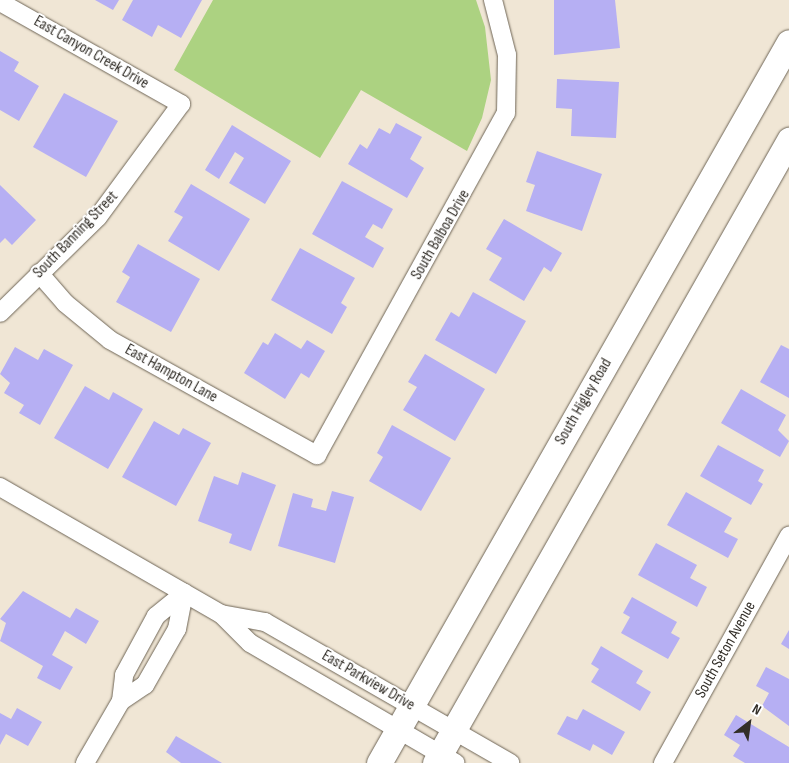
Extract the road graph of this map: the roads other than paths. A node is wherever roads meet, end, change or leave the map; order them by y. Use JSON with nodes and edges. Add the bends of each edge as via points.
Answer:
{"nodes":[{"id":1,"x":493,"y":0,"type":"edge"},
{"id":2,"x":0,"y":2,"type":"edge"},
{"id":3,"x":789,"y":42,"type":"edge"},
{"id":4,"x":181,"y":104,"type":"joint"},
{"id":5,"x":789,"y":140,"type":"edge"},
{"id":6,"x":39,"y":273,"type":"junction"},
{"id":7,"x":0,"y":313,"type":"edge"},
{"id":8,"x":317,"y":455,"type":"joint"},
{"id":9,"x":0,"y":487,"type":"edge"},
{"id":10,"x":789,"y":536,"type":"edge"},
{"id":11,"x":184,"y":593,"type":"junction"},
{"id":12,"x":221,"y":614,"type":"junction"},
{"id":13,"x":121,"y":701,"type":"junction"},
{"id":14,"x":411,"y":705,"type":"junction"},
{"id":15,"x":398,"y":729,"type":"junction"},
{"id":16,"x":454,"y":730,"type":"junction"},
{"id":17,"x":444,"y":760,"type":"edge"},
{"id":18,"x":86,"y":763,"type":"edge"},
{"id":19,"x":379,"y":763,"type":"edge"},
{"id":20,"x":510,"y":763,"type":"edge"},
{"id":21,"x":663,"y":763,"type":"edge"}],
"edges":[{"from":1,"to":8,"type":"street","name":"South Balboa Drive","via":[[507,55],[506,113]]},
{"from":2,"to":4,"type":"street","name":"East Canyon Creek Drive"},
{"from":3,"to":14,"type":"main road","name":"South Higley Road"},
{"from":4,"to":6,"type":"street","name":"South Banning Street","via":[[98,217]]},
{"from":5,"to":16,"type":"main road"},
{"from":6,"to":7,"type":"street","name":"South Banning Street"},
{"from":6,"to":8,"type":"street","name":"East Hampton Lane","via":[[65,303],[110,340]]},
{"from":9,"to":11,"type":"street","name":"East Parkview Drive"},
{"from":10,"to":21,"type":"street","name":"South Seton Avenue"},
{"from":11,"to":12,"type":"street","name":"East Parkview Drive"},
{"from":11,"to":13,"type":"street","via":[[156,616],[124,675]]},
{"from":11,"to":13,"type":"street","via":[[176,629],[145,685]]},
{"from":12,"to":14,"type":"street","name":"East Parkview Drive","via":[[265,622]]},
{"from":12,"to":15,"type":"street","name":"East Parkview Drive","via":[[250,643]]},
{"from":13,"to":18,"type":"street"},
{"from":14,"to":15,"type":"main road","name":"South Higley Road"},
{"from":14,"to":16,"type":"street","name":"East Parkview Drive"},
{"from":15,"to":17,"type":"street","name":"East Parkview Drive"},
{"from":15,"to":19,"type":"main road","name":"South Higley Road"},
{"from":16,"to":17,"type":"main road"},
{"from":16,"to":20,"type":"street","name":"East Parkview Drive"}]}
